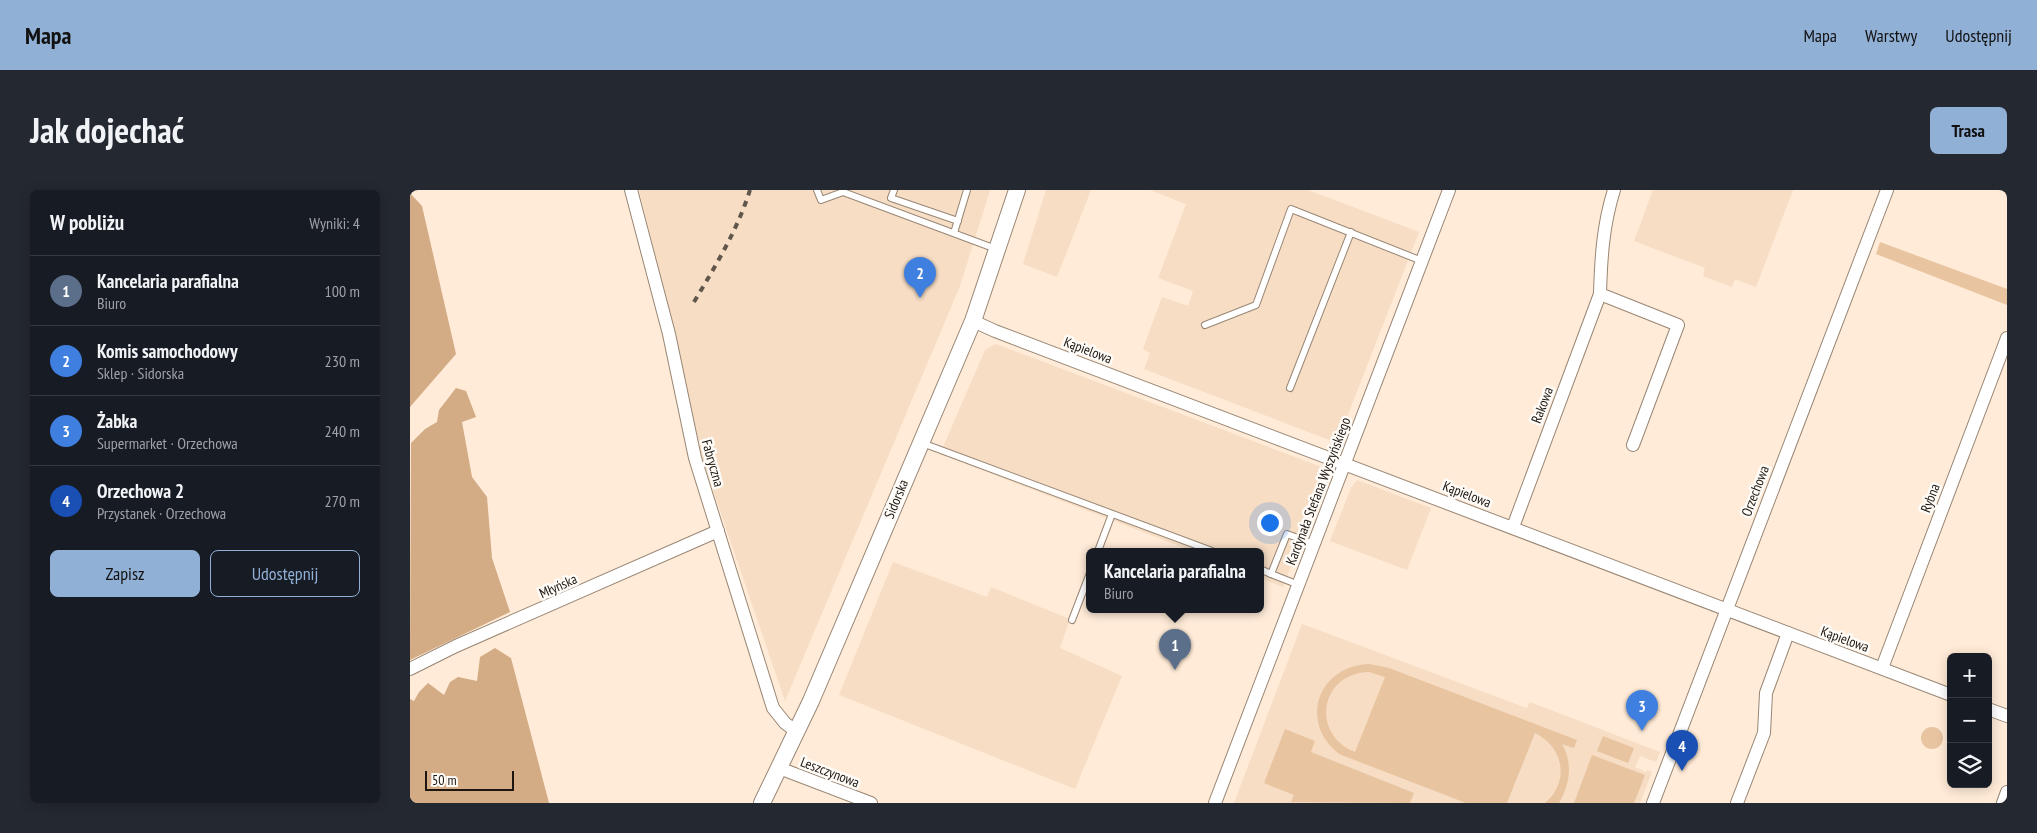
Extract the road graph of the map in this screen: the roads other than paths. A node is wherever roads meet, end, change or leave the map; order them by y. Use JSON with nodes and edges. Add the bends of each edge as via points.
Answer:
{"nodes":[{"id":1,"x":632,"y":190,"type":"edge"},
{"id":2,"x":817,"y":190,"type":"edge"},
{"id":3,"x":894,"y":190,"type":"edge"},
{"id":4,"x":968,"y":190,"type":"edge"},
{"id":5,"x":1017,"y":190,"type":"edge"},
{"id":6,"x":1450,"y":190,"type":"edge"},
{"id":7,"x":1614,"y":190,"type":"edge"},
{"id":8,"x":1888,"y":190,"type":"edge"},
{"id":9,"x":843,"y":191,"type":"edge"},
{"id":10,"x":958,"y":221,"type":"junction"},
{"id":11,"x":1351,"y":232,"type":"junction"},
{"id":12,"x":954,"y":233,"type":"junction"},
{"id":13,"x":997,"y":250,"type":"junction"},
{"id":14,"x":1422,"y":261,"type":"junction"},
{"id":15,"x":1600,"y":294,"type":"junction"},
{"id":16,"x":973,"y":321,"type":"junction"},
{"id":17,"x":1205,"y":325,"type":"dead end"},
{"id":18,"x":2007,"y":338,"type":"edge"},
{"id":19,"x":1290,"y":388,"type":"dead end"},
{"id":20,"x":921,"y":442,"type":"junction"},
{"id":21,"x":1633,"y":446,"type":"dead end"},
{"id":22,"x":1345,"y":463,"type":"junction"},
{"id":23,"x":1112,"y":514,"type":"junction"},
{"id":24,"x":1513,"y":527,"type":"junction"},
{"id":25,"x":718,"y":531,"type":"junction"},
{"id":26,"x":1314,"y":544,"type":"junction"},
{"id":27,"x":1099,"y":548,"type":"edge"},
{"id":28,"x":1204,"y":548,"type":"edge"},
{"id":29,"x":1264,"y":571,"type":"edge"},
{"id":30,"x":1272,"y":574,"type":"junction"},
{"id":31,"x":1086,"y":583,"type":"edge"},
{"id":32,"x":1299,"y":585,"type":"junction"},
{"id":33,"x":1726,"y":610,"type":"junction"},
{"id":34,"x":1072,"y":620,"type":"dead end"},
{"id":35,"x":1788,"y":633,"type":"junction"},
{"id":36,"x":1882,"y":668,"type":"junction"},
{"id":37,"x":410,"y":669,"type":"edge"},
{"id":38,"x":1947,"y":693,"type":"edge"},
{"id":39,"x":1992,"y":710,"type":"edge"},
{"id":40,"x":2007,"y":716,"type":"edge"},
{"id":41,"x":797,"y":732,"type":"junction"},
{"id":42,"x":779,"y":768,"type":"junction"},
{"id":43,"x":2007,"y":792,"type":"edge"},
{"id":44,"x":762,"y":803,"type":"edge"},
{"id":45,"x":871,"y":803,"type":"edge"},
{"id":46,"x":1215,"y":803,"type":"edge"},
{"id":47,"x":1653,"y":803,"type":"edge"},
{"id":48,"x":1737,"y":803,"type":"edge"},
{"id":49,"x":2003,"y":803,"type":"edge"}],
"edges":[{"from":1,"to":25,"type":"street","name":"Fabryczna","via":[[669,334],[695,458]]},
{"from":2,"to":9,"type":"lane","via":[[821,200]]},
{"from":3,"to":10,"type":"lane","via":[[891,198]]},
{"from":4,"to":10,"type":"lane"},
{"from":5,"to":13,"type":"street","name":"Sidorska"},
{"from":6,"to":14,"type":"street","name":"Kardynała Stefana Wyszyńskiego"},
{"from":7,"to":15,"type":"street","name":"Rakowa","via":[[1603,236]]},
{"from":8,"to":33,"type":"street","name":"Orzechowa"},
{"from":9,"to":12,"type":"lane"},
{"from":10,"to":12,"type":"lane"},
{"from":11,"to":14,"type":"lane"},
{"from":11,"to":17,"type":"lane","via":[[1291,209],[1256,305]]},
{"from":11,"to":19,"type":"lane"},
{"from":12,"to":13,"type":"lane"},
{"from":13,"to":16,"type":"street","name":"Sidorska"},
{"from":14,"to":22,"type":"street","name":"Kardynała Stefana Wyszyńskiego"},
{"from":15,"to":21,"type":"street","via":[[1678,325]]},
{"from":15,"to":24,"type":"street","name":"Rakowa"},
{"from":16,"to":20,"type":"street","name":"Sidorska"},
{"from":16,"to":22,"type":"street","name":"Kąpielowa"},
{"from":18,"to":36,"type":"street","name":"Rybna"},
{"from":20,"to":23,"type":"lane"},
{"from":20,"to":41,"type":"street","name":"Sidorska"},
{"from":22,"to":24,"type":"street","name":"Kąpielowa"},
{"from":22,"to":26,"type":"street","name":"Kardynała Stefana Wyszyńskiego"},
{"from":23,"to":27,"type":"lane"},
{"from":23,"to":28,"type":"lane"},
{"from":24,"to":33,"type":"street","name":"Kąpielowa"},
{"from":25,"to":37,"type":"street","name":"Młyńska"},
{"from":25,"to":41,"type":"street","name":"Fabryczna","via":[[773,708]]},
{"from":26,"to":30,"type":"lane","via":[[1287,534]]},
{"from":26,"to":32,"type":"street","name":"Kardynała Stefana Wyszyńskiego"},
{"from":29,"to":30,"type":"lane"},
{"from":30,"to":32,"type":"lane"},
{"from":31,"to":34,"type":"lane"},
{"from":32,"to":46,"type":"street","name":"Kardynała Stefana Wyszyńskiego"},
{"from":33,"to":35,"type":"street","name":"Kąpielowa"},
{"from":33,"to":47,"type":"street","name":"Orzechowa"},
{"from":35,"to":36,"type":"street","name":"Kąpielowa"},
{"from":35,"to":48,"type":"street","via":[[1766,694],[1764,732]]},
{"from":36,"to":38,"type":"street","name":"Kąpielowa"},
{"from":39,"to":40,"type":"street"},
{"from":41,"to":42,"type":"street","name":"Sidorska"},
{"from":42,"to":44,"type":"street","name":"Sidorska"},
{"from":42,"to":45,"type":"street","name":"Leszczynowa"},
{"from":43,"to":49,"type":"street"}]}
